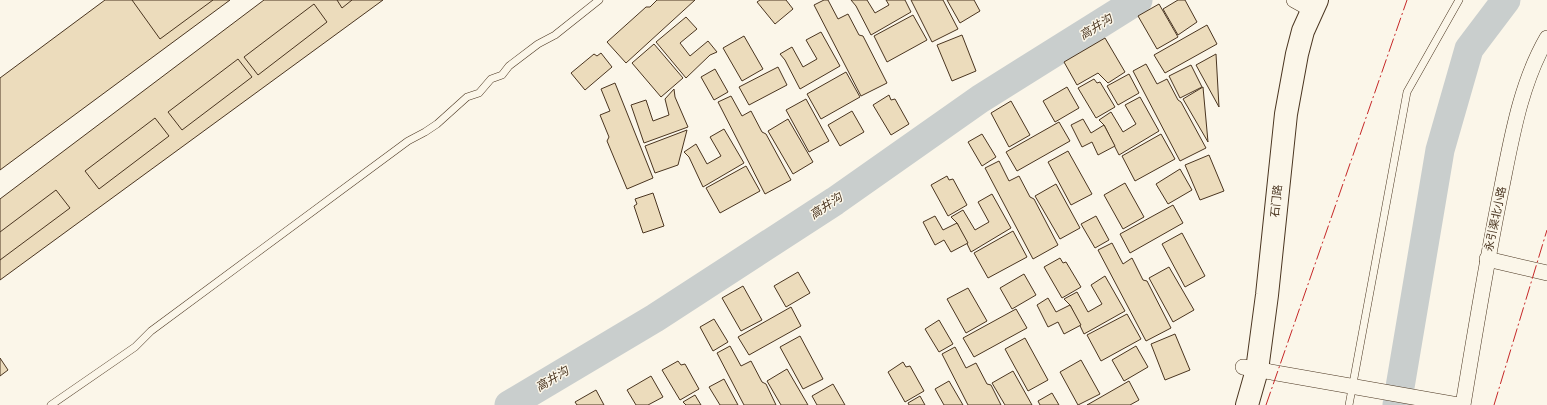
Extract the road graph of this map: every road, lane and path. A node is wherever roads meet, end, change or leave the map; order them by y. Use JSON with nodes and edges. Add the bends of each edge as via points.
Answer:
{"nodes":[{"id":1,"x":599,"y":0,"type":"edge"},
{"id":2,"x":1459,"y":0,"type":"edge"},
{"id":3,"x":1304,"y":3,"type":"edge"},
{"id":4,"x":1547,"y":38,"type":"edge"},
{"id":5,"x":1486,"y":259,"type":"junction"},
{"id":6,"x":1547,"y":273,"type":"edge"},
{"id":7,"x":1250,"y":368,"type":"junction"},
{"id":8,"x":1353,"y":386,"type":"junction"},
{"id":9,"x":1456,"y":404,"type":"edge"},
{"id":10,"x":51,"y":405,"type":"edge"},
{"id":11,"x":1231,"y":405,"type":"edge"},
{"id":12,"x":1247,"y":405,"type":"edge"},
{"id":13,"x":1349,"y":405,"type":"edge"}],
"edges":[{"from":1,"to":10,"type":"lane","via":[[555,36],[538,44],[509,66],[502,75],[491,79],[479,93],[467,97],[437,124],[408,141],[151,331],[135,347]]},
{"from":2,"to":8,"type":"lane","via":[[1407,92]]},
{"from":3,"to":7,"type":"highway","name":"石门路","via":[[1303,31],[1286,114],[1267,295]]},
{"from":4,"to":5,"type":"street","name":"永引渠北小路","via":[[1538,55],[1513,130]]},
{"from":5,"to":6,"type":"street"},
{"from":5,"to":9,"type":"street","name":"永引渠北小路"},
{"from":7,"to":8,"type":"street","name":"永引渠北小路"},
{"from":7,"to":11,"type":"highway","name":"石门路"},
{"from":7,"to":12,"type":"highway","name":"石门路"},
{"from":8,"to":9,"type":"street","name":"永引渠北小路"},
{"from":8,"to":13,"type":"lane"}]}
